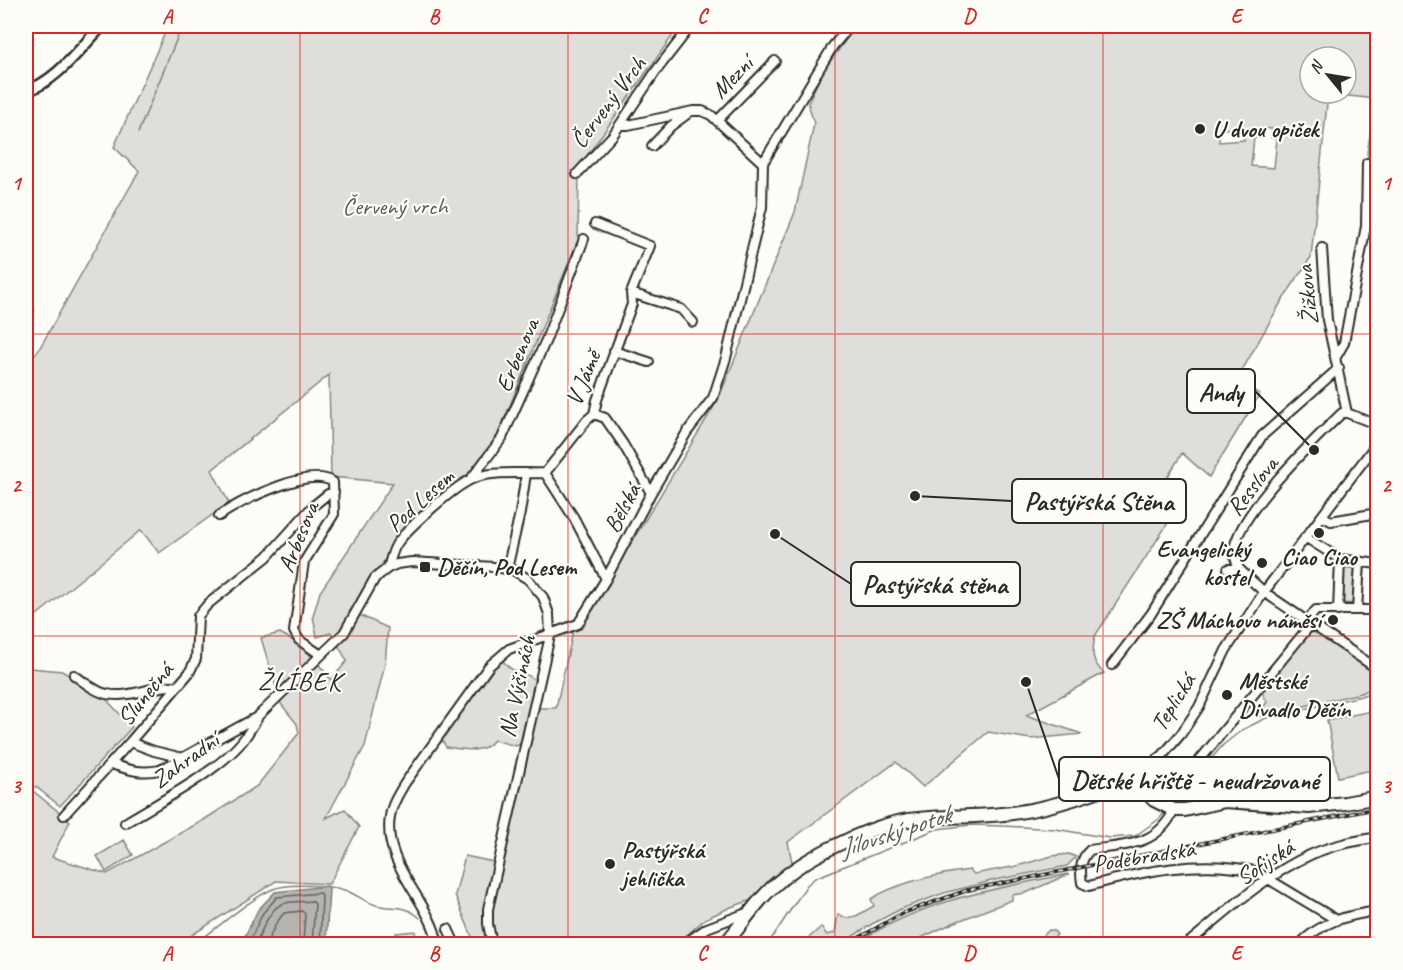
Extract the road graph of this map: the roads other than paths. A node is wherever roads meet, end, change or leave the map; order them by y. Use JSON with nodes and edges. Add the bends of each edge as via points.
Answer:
{"nodes":[{"id":1,"x":102,"y":26,"type":"edge"},
{"id":2,"x":691,"y":26,"type":"edge"},
{"id":3,"x":850,"y":26,"type":"edge"},
{"id":4,"x":775,"y":62,"type":"dead end"},
{"id":5,"x":26,"y":91,"type":"edge"},
{"id":6,"x":690,"y":112,"type":"junction"},
{"id":7,"x":717,"y":121,"type":"junction"},
{"id":8,"x":621,"y":124,"type":"junction"},
{"id":9,"x":652,"y":146,"type":"dead end"},
{"id":10,"x":763,"y":163,"type":"junction"},
{"id":11,"x":1367,"y":163,"type":"dead end"},
{"id":12,"x":577,"y":174,"type":"dead end"},
{"id":13,"x":595,"y":224,"type":"dead end"},
{"id":14,"x":584,"y":239,"type":"dead end"},
{"id":15,"x":1322,"y":248,"type":"dead end"},
{"id":16,"x":631,"y":293,"type":"junction"},
{"id":17,"x":693,"y":322,"type":"dead end"},
{"id":18,"x":614,"y":351,"type":"junction"},
{"id":19,"x":1336,"y":357,"type":"junction"},
{"id":20,"x":649,"y":362,"type":"dead end"},
{"id":21,"x":1339,"y":368,"type":"junction"},
{"id":22,"x":1347,"y":413,"type":"junction"},
{"id":23,"x":594,"y":414,"type":"junction"},
{"id":24,"x":1377,"y":425,"type":"edge"},
{"id":25,"x":1377,"y":442,"type":"edge"},
{"id":26,"x":545,"y":473,"type":"junction"},
{"id":27,"x":526,"y":474,"type":"junction"},
{"id":28,"x":471,"y":479,"type":"junction"},
{"id":29,"x":334,"y":492,"type":"junction"},
{"id":30,"x":651,"y":493,"type":"junction"},
{"id":31,"x":1377,"y":513,"type":"edge"},
{"id":32,"x":219,"y":516,"type":"dead end"},
{"id":33,"x":1322,"y":516,"type":"junction"},
{"id":34,"x":1305,"y":537,"type":"junction"},
{"id":35,"x":1340,"y":559,"type":"junction"},
{"id":36,"x":1360,"y":563,"type":"junction"},
{"id":37,"x":1377,"y":564,"type":"edge"},
{"id":38,"x":388,"y":568,"type":"junction"},
{"id":39,"x":507,"y":568,"type":"junction"},
{"id":40,"x":1228,"y":569,"type":"dead end"},
{"id":41,"x":1239,"y":569,"type":"junction"},
{"id":42,"x":606,"y":579,"type":"junction"},
{"id":43,"x":1264,"y":592,"type":"junction"},
{"id":44,"x":1357,"y":610,"type":"junction"},
{"id":45,"x":1377,"y":610,"type":"edge"},
{"id":46,"x":1338,"y":611,"type":"junction"},
{"id":47,"x":1310,"y":622,"type":"junction"},
{"id":48,"x":550,"y":636,"type":"junction"},
{"id":49,"x":319,"y":657,"type":"junction"},
{"id":50,"x":1112,"y":664,"type":"dead end"},
{"id":51,"x":1376,"y":668,"type":"edge"},
{"id":52,"x":74,"y":675,"type":"dead end"},
{"id":53,"x":178,"y":686,"type":"junction"},
{"id":54,"x":257,"y":717,"type":"junction"},
{"id":55,"x":130,"y":742,"type":"junction"},
{"id":56,"x":183,"y":758,"type":"junction"},
{"id":57,"x":111,"y":764,"type":"junction"},
{"id":58,"x":1132,"y":777,"type":"junction"},
{"id":59,"x":1377,"y":797,"type":"edge"},
{"id":60,"x":1169,"y":806,"type":"junction"},
{"id":61,"x":64,"y":815,"type":"dead end"},
{"id":62,"x":125,"y":824,"type":"dead end"},
{"id":63,"x":1377,"y":837,"type":"edge"},
{"id":64,"x":1267,"y":879,"type":"junction"},
{"id":65,"x":750,"y":912,"type":"junction"},
{"id":66,"x":1377,"y":912,"type":"edge"},
{"id":67,"x":1335,"y":919,"type":"junction"},
{"id":68,"x":448,"y":929,"type":"dead end"},
{"id":69,"x":1189,"y":944,"type":"edge"},
{"id":70,"x":438,"y":945,"type":"edge"},
{"id":71,"x":455,"y":945,"type":"edge"},
{"id":72,"x":492,"y":945,"type":"edge"},
{"id":73,"x":684,"y":945,"type":"edge"},
{"id":74,"x":725,"y":945,"type":"edge"},
{"id":75,"x":1300,"y":945,"type":"edge"}],
"edges":[{"from":1,"to":5,"type":"street","via":[[53,76]]},
{"from":2,"to":8,"type":"street","name":"Červený Vrch"},
{"from":3,"to":10,"type":"street","name":"Bělská","via":[[833,46]]},
{"from":4,"to":7,"type":"street","name":"Mezní"},
{"from":6,"to":7,"type":"street","via":[[702,111]]},
{"from":6,"to":8,"type":"street"},
{"from":6,"to":9,"type":"street"},
{"from":7,"to":10,"type":"street"},
{"from":8,"to":12,"type":"street","name":"Červený Vrch"},
{"from":10,"to":30,"type":"street","name":"Bělská","via":[[762,207],[713,398],[687,432]]},
{"from":11,"to":19,"type":"street","via":[[1366,226],[1344,343]]},
{"from":13,"to":16,"type":"street","name":"V Jámě","via":[[650,246]]},
{"from":14,"to":28,"type":"street","name":"Erbenova","via":[[546,340],[502,438]]},
{"from":15,"to":19,"type":"street","name":"Žižkova","via":[[1327,320]]},
{"from":16,"to":17,"type":"street","via":[[681,309]]},
{"from":16,"to":18,"type":"street","name":"V Jámě","via":[[632,304]]},
{"from":18,"to":20,"type":"street"},
{"from":18,"to":23,"type":"street","name":"V Jámě"},
{"from":19,"to":21,"type":"street","name":"Žižkova"},
{"from":21,"to":22,"type":"street","name":"Žižkova"},
{"from":21,"to":50,"type":"street","via":[[1262,436],[1151,614]]},
{"from":22,"to":24,"type":"street"},
{"from":22,"to":41,"type":"street","name":"Resslova","via":[[1342,413],[1321,434],[1259,503],[1236,540],[1234,553]]},
{"from":23,"to":26,"type":"street","name":"V Jámě"},
{"from":23,"to":30,"type":"street","via":[[605,418]]},
{"from":25,"to":33,"type":"street","name":"Teplická"},
{"from":26,"to":27,"type":"street"},
{"from":26,"to":42,"type":"street"},
{"from":27,"to":28,"type":"street","name":"Pod Lesem"},
{"from":27,"to":39,"type":"street"},
{"from":28,"to":38,"type":"street","name":"Pod Lesem","via":[[405,534],[393,551]]},
{"from":29,"to":32,"type":"street","via":[[328,479],[296,482],[267,489]]},
{"from":29,"to":49,"type":"street","name":"Arbesova","via":[[334,514],[304,562],[294,631]]},
{"from":29,"to":53,"type":"street","name":"Slunečná","via":[[313,506],[267,557],[198,616],[196,659]]},
{"from":30,"to":42,"type":"street","name":"Bělská"},
{"from":31,"to":33,"type":"street","via":[[1331,521]]},
{"from":33,"to":34,"type":"street","name":"Teplická"},
{"from":34,"to":35,"type":"street"},
{"from":34,"to":43,"type":"street","name":"Teplická"},
{"from":35,"to":36,"type":"street"},
{"from":35,"to":46,"type":"street"},
{"from":36,"to":37,"type":"street"},
{"from":36,"to":44,"type":"street"},
{"from":38,"to":39,"type":"street","name":"Na Výšinách","via":[[412,562]]},
{"from":38,"to":49,"type":"street","via":[[368,588],[344,633]]},
{"from":39,"to":48,"type":"street","name":"Na Výšinách","via":[[525,577],[540,592],[549,614]]},
{"from":40,"to":41,"type":"street"},
{"from":41,"to":43,"type":"street"},
{"from":42,"to":48,"type":"street","name":"Bělská","via":[[578,624]]},
{"from":43,"to":47,"type":"street"},
{"from":43,"to":58,"type":"street","name":"Teplická","via":[[1226,650],[1199,707],[1181,734],[1161,756]]},
{"from":44,"to":45,"type":"street"},
{"from":44,"to":46,"type":"street"},
{"from":46,"to":47,"type":"street","via":[[1316,610]]},
{"from":47,"to":51,"type":"street"},
{"from":47,"to":60,"type":"street"},
{"from":48,"to":70,"type":"street","name":"Bělská","via":[[509,649],[489,666],[396,799],[389,834],[394,854],[435,928]]},
{"from":48,"to":72,"type":"street","name":"Na Výšinách","via":[[488,909]]},
{"from":49,"to":54,"type":"street"},
{"from":52,"to":53,"type":"street","via":[[106,694]]},
{"from":53,"to":55,"type":"street","name":"Slunečná"},
{"from":54,"to":56,"type":"street"},
{"from":54,"to":62,"type":"street","name":"Zahradní","via":[[243,740],[225,757]]},
{"from":55,"to":56,"type":"street"},
{"from":55,"to":57,"type":"street","name":"Slunečná"},
{"from":56,"to":57,"type":"street","via":[[147,773]]},
{"from":57,"to":61,"type":"street","name":"Slunečná"},
{"from":58,"to":60,"type":"main road"},
{"from":58,"to":65,"type":"main road","name":"Teplická","via":[[1081,798],[1040,808],[881,826],[798,867],[771,888]]},
{"from":59,"to":60,"type":"main road","via":[[1309,807],[1225,801],[1185,810]]},
{"from":60,"to":64,"type":"street","name":"Poděbradská","via":[[1170,819],[1143,841],[1084,854],[1082,883],[1089,886],[1192,865],[1244,868]]},
{"from":63,"to":64,"type":"street","name":"Sofijská","via":[[1326,849]]},
{"from":64,"to":67,"type":"street","name":"Poděbradská"},
{"from":64,"to":69,"type":"street","name":"Sofijská"},
{"from":65,"to":73,"type":"street","via":[[706,928]]},
{"from":65,"to":74,"type":"main road","name":"Teplická"},
{"from":66,"to":67,"type":"street"},
{"from":67,"to":75,"type":"street"},
{"from":68,"to":71,"type":"street"}]}
